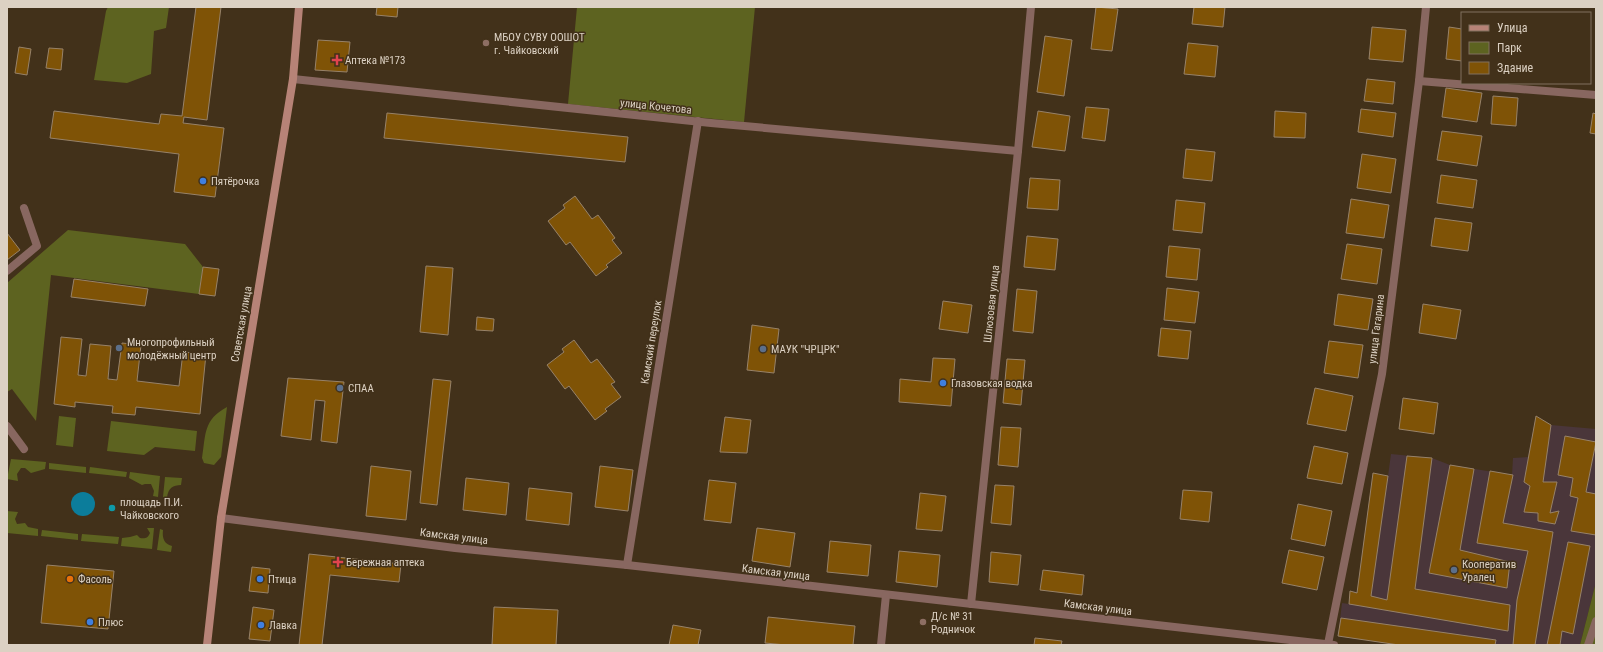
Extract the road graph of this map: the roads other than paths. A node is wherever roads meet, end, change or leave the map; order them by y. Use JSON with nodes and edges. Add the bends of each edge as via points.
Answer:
{"nodes":[{"id":1,"x":299,"y":7,"type":"edge"},
{"id":2,"x":1031,"y":7,"type":"edge"},
{"id":3,"x":1426,"y":7,"type":"edge"},
{"id":4,"x":293,"y":78,"type":"junction"},
{"id":5,"x":1419,"y":80,"type":"junction"},
{"id":6,"x":1461,"y":84,"type":"edge"},
{"id":7,"x":1466,"y":84,"type":"edge"},
{"id":8,"x":1596,"y":95,"type":"edge"},
{"id":9,"x":698,"y":121,"type":"junction"},
{"id":10,"x":1018,"y":151,"type":"junction"},
{"id":11,"x":24,"y":208,"type":"dead end"},
{"id":12,"x":7,"y":271,"type":"edge"},
{"id":13,"x":7,"y":426,"type":"edge"},
{"id":14,"x":24,"y":449,"type":"dead end"},
{"id":15,"x":221,"y":518,"type":"junction"},
{"id":16,"x":627,"y":566,"type":"junction"},
{"id":17,"x":886,"y":595,"type":"junction"},
{"id":18,"x":971,"y":604,"type":"junction"},
{"id":19,"x":1596,"y":621,"type":"edge"},
{"id":20,"x":207,"y":645,"type":"edge"},
{"id":21,"x":881,"y":645,"type":"edge"},
{"id":22,"x":1331,"y":645,"type":"edge"},
{"id":23,"x":1588,"y":645,"type":"edge"}],
"edges":[{"from":1,"to":4,"type":"main road","name":"Советская улица"},
{"from":2,"to":10,"type":"street","name":"Шлюзовая улица"},
{"from":3,"to":5,"type":"street","name":"улица Гагарина"},
{"from":4,"to":9,"type":"street","name":"улица Кочетова"},
{"from":4,"to":15,"type":"main road","name":"Советская улица"},
{"from":5,"to":6,"type":"street"},
{"from":5,"to":22,"type":"street","name":"улица Гагарина","via":[[1382,374]]},
{"from":7,"to":8,"type":"street"},
{"from":9,"to":10,"type":"street","name":"улица Кочетова"},
{"from":9,"to":16,"type":"street","name":"Камский переулок"},
{"from":10,"to":18,"type":"street","name":"Шлюзовая улица"},
{"from":11,"to":12,"type":"street","via":[[37,246]]},
{"from":13,"to":14,"type":"street"},
{"from":15,"to":16,"type":"street","name":"Камская улица","via":[[455,548]]},
{"from":15,"to":20,"type":"main road","name":"Советская улица"},
{"from":16,"to":17,"type":"street","name":"Камская улица"},
{"from":17,"to":18,"type":"street","name":"Камская улица"},
{"from":17,"to":21,"type":"street"},
{"from":18,"to":22,"type":"street","name":"Камская улица"},
{"from":19,"to":23,"type":"street"}]}
